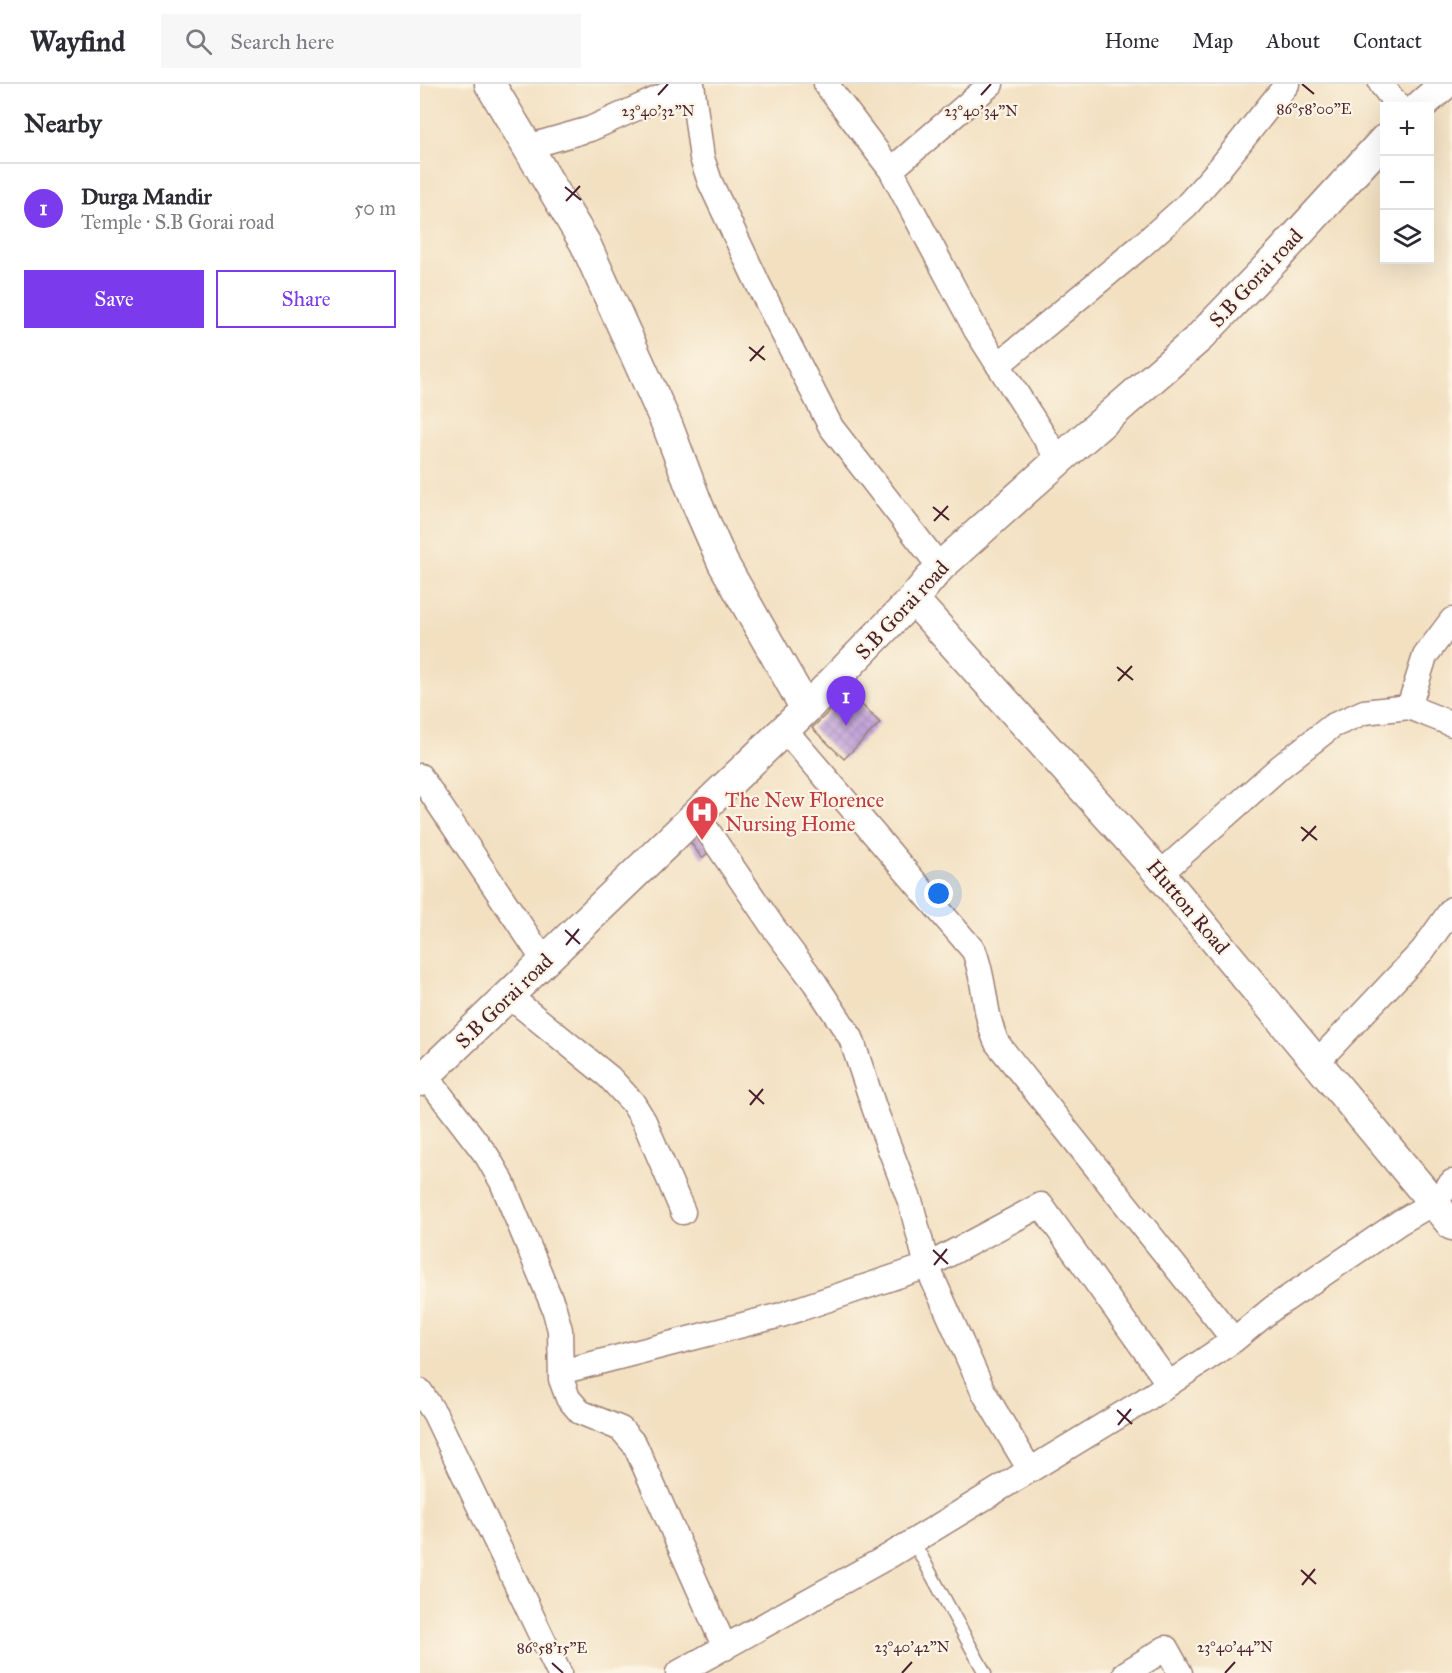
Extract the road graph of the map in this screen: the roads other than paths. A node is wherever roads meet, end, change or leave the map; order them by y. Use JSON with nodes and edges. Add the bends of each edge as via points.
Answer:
{"nodes":[{"id":1,"x":490,"y":84,"type":"edge"},
{"id":2,"x":691,"y":84,"type":"edge"},
{"id":3,"x":826,"y":84,"type":"edge"},
{"id":4,"x":991,"y":84,"type":"edge"},
{"id":5,"x":1287,"y":84,"type":"edge"},
{"id":6,"x":1381,"y":84,"type":"edge"},
{"id":7,"x":1445,"y":84,"type":"edge"},
{"id":8,"x":1395,"y":102,"type":"edge"},
{"id":9,"x":1425,"y":102,"type":"edge"},
{"id":10,"x":1380,"y":144,"type":"edge"},
{"id":11,"x":527,"y":147,"type":"junction"},
{"id":12,"x":891,"y":170,"type":"junction"},
{"id":13,"x":998,"y":365,"type":"junction"},
{"id":14,"x":1059,"y":459,"type":"junction"},
{"id":15,"x":940,"y":567,"type":"junction"},
{"id":16,"x":913,"y":599,"type":"junction"},
{"id":17,"x":1452,"y":620,"type":"edge"},
{"id":18,"x":1409,"y":707,"type":"junction"},
{"id":19,"x":806,"y":710,"type":"junction"},
{"id":20,"x":1452,"y":724,"type":"edge"},
{"id":21,"x":784,"y":730,"type":"junction"},
{"id":22,"x":420,"y":776,"type":"edge"},
{"id":23,"x":697,"y":815,"type":"junction"},
{"id":24,"x":1160,"y":874,"type":"junction"},
{"id":25,"x":1452,"y":909,"type":"edge"},
{"id":26,"x":545,"y":962,"type":"junction"},
{"id":27,"x":509,"y":996,"type":"junction"},
{"id":28,"x":1317,"y":1062,"type":"junction"},
{"id":29,"x":423,"y":1079,"type":"edge"},
{"id":30,"x":1446,"y":1203,"type":"edge"},
{"id":31,"x":683,"y":1212,"type":"dead end"},
{"id":32,"x":927,"y":1266,"type":"junction"},
{"id":33,"x":1234,"y":1340,"type":"junction"},
{"id":34,"x":561,"y":1372,"type":"junction"},
{"id":35,"x":1169,"y":1384,"type":"junction"},
{"id":36,"x":420,"y":1391,"type":"edge"},
{"id":37,"x":1030,"y":1470,"type":"junction"},
{"id":38,"x":913,"y":1541,"type":"junction"},
{"id":39,"x":724,"y":1648,"type":"junction"},
{"id":40,"x":559,"y":1673,"type":"edge"},
{"id":41,"x":678,"y":1673,"type":"edge"},
{"id":42,"x":985,"y":1673,"type":"edge"},
{"id":43,"x":1125,"y":1673,"type":"edge"},
{"id":44,"x":1180,"y":1673,"type":"edge"}],
"edges":[{"from":1,"to":11,"type":"street"},
{"from":2,"to":11,"type":"street","via":[[590,129]]},
{"from":2,"to":15,"type":"street","via":[[702,158],[710,182],[818,404],[851,454]]},
{"from":3,"to":12,"type":"street"},
{"from":4,"to":12,"type":"street"},
{"from":5,"to":13,"type":"street","via":[[1186,206]]},
{"from":6,"to":8,"type":"street"},
{"from":7,"to":9,"type":"street"},
{"from":10,"to":14,"type":"street","name":"S.B Gorai road","via":[[1199,338]]},
{"from":11,"to":19,"type":"street","via":[[585,243],[668,427],[723,563]]},
{"from":12,"to":13,"type":"street"},
{"from":13,"to":14,"type":"street"},
{"from":14,"to":15,"type":"street","name":"S.B Gorai road"},
{"from":15,"to":16,"type":"street","name":"S.B Gorai road"},
{"from":16,"to":19,"type":"street","name":"S.B Gorai road"},
{"from":16,"to":24,"type":"street","name":"Hutton Road"},
{"from":17,"to":18,"type":"street","via":[[1425,656]]},
{"from":18,"to":20,"type":"street"},
{"from":18,"to":24,"type":"street","via":[[1364,712],[1332,726]]},
{"from":19,"to":21,"type":"street","name":"S.B Gorai road"},
{"from":21,"to":23,"type":"street","name":"S.B Gorai road"},
{"from":21,"to":33,"type":"street","via":[[974,951],[997,1043]]},
{"from":22,"to":26,"type":"street"},
{"from":23,"to":26,"type":"street","name":"S.B Gorai road"},
{"from":23,"to":32,"type":"street","via":[[850,1038],[910,1204]]},
{"from":24,"to":28,"type":"street","name":"Hutton Road"},
{"from":25,"to":28,"type":"street","via":[[1423,950]]},
{"from":26,"to":27,"type":"street","name":"S.B Gorai road"},
{"from":27,"to":29,"type":"street","name":"S.B Gorai road"},
{"from":27,"to":31,"type":"street","via":[[609,1077],[633,1103]]},
{"from":28,"to":30,"type":"street","name":"Hutton Road"},
{"from":29,"to":34,"type":"street","via":[[487,1156],[502,1182],[554,1308],[560,1330]]},
{"from":30,"to":33,"type":"street","via":[[1400,1222],[1273,1308]]},
{"from":32,"to":34,"type":"street","via":[[780,1315]]},
{"from":32,"to":35,"type":"street","via":[[1041,1205]]},
{"from":32,"to":37,"type":"street","via":[[983,1391]]},
{"from":33,"to":35,"type":"street"},
{"from":34,"to":39,"type":"street","via":[[568,1398],[580,1412],[621,1429],[635,1445]]},
{"from":35,"to":37,"type":"street"},
{"from":36,"to":40,"type":"street","via":[[435,1414]]},
{"from":37,"to":38,"type":"street"},
{"from":38,"to":39,"type":"street"},
{"from":38,"to":42,"type":"lane"},
{"from":39,"to":41,"type":"street"},
{"from":43,"to":44,"type":"street","via":[[1166,1648]]}]}
